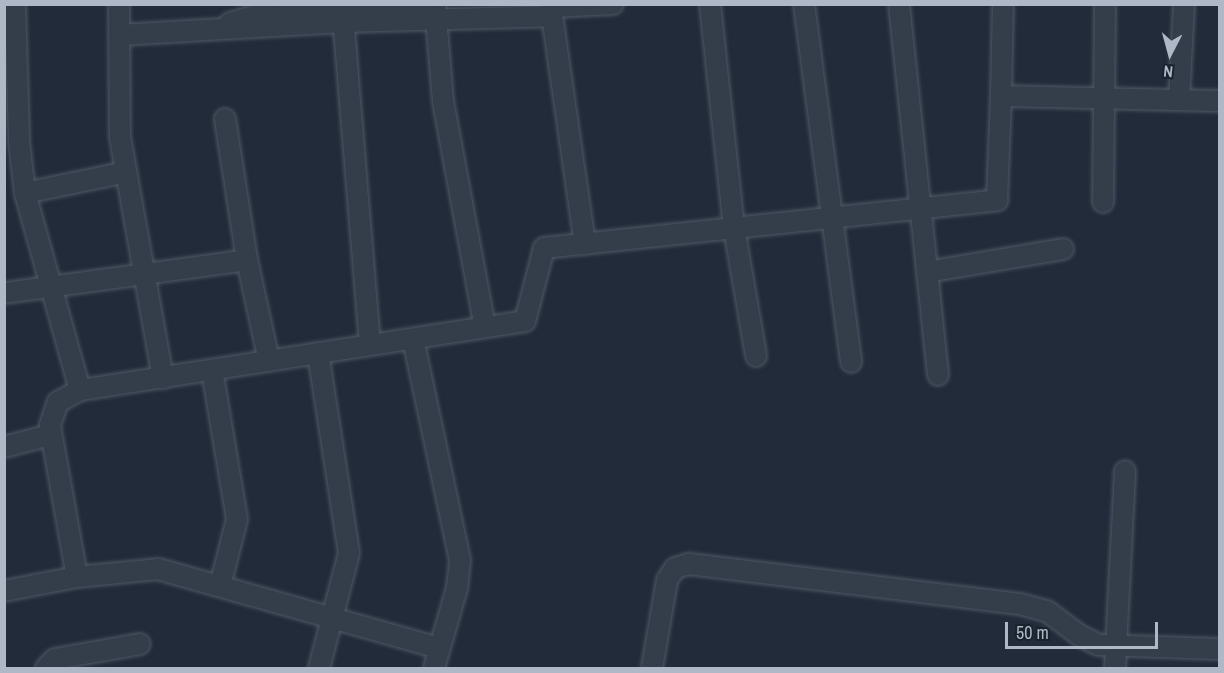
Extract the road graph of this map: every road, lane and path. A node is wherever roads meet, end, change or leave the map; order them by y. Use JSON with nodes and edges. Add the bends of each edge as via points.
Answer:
{"nodes":[{"id":1,"x":15,"y":4,"type":"edge"},
{"id":2,"x":119,"y":4,"type":"edge"},
{"id":3,"x":613,"y":4,"type":"edge"},
{"id":4,"x":710,"y":4,"type":"edge"},
{"id":5,"x":804,"y":4,"type":"edge"},
{"id":6,"x":898,"y":4,"type":"edge"},
{"id":7,"x":1003,"y":4,"type":"edge"},
{"id":8,"x":1105,"y":4,"type":"edge"},
{"id":9,"x":1184,"y":4,"type":"edge"},
{"id":10,"x":432,"y":9,"type":"edge"},
{"id":11,"x":342,"y":11,"type":"edge"},
{"id":12,"x":552,"y":16,"type":"junction"},
{"id":13,"x":119,"y":34,"type":"junction"},
{"id":14,"x":10,"y":64,"type":"edge"},
{"id":15,"x":1001,"y":96,"type":"junction"},
{"id":16,"x":1104,"y":98,"type":"junction"},
{"id":17,"x":1179,"y":100,"type":"junction"},
{"id":18,"x":1220,"y":101,"type":"edge"},
{"id":19,"x":225,"y":119,"type":"dead end"},
{"id":20,"x":126,"y":172,"type":"junction"},
{"id":21,"x":25,"y":193,"type":"junction"},
{"id":22,"x":1103,"y":202,"type":"dead end"},
{"id":23,"x":919,"y":208,"type":"junction"},
{"id":24,"x":830,"y":218,"type":"junction"},
{"id":25,"x":734,"y":228,"type":"junction"},
{"id":26,"x":585,"y":244,"type":"junction"},
{"id":27,"x":1063,"y":249,"type":"dead end"},
{"id":28,"x":247,"y":260,"type":"junction"},
{"id":29,"x":927,"y":272,"type":"junction"},
{"id":30,"x":143,"y":273,"type":"junction"},
{"id":31,"x":51,"y":285,"type":"junction"},
{"id":32,"x":4,"y":293,"type":"edge"},
{"id":33,"x":485,"y":327,"type":"junction"},
{"id":34,"x":413,"y":339,"type":"junction"},
{"id":35,"x":370,"y":345,"type":"junction"},
{"id":36,"x":318,"y":353,"type":"junction"},
{"id":37,"x":756,"y":356,"type":"dead end"},
{"id":38,"x":269,"y":361,"type":"junction"},
{"id":39,"x":851,"y":362,"type":"dead end"},
{"id":40,"x":212,"y":370,"type":"junction"},
{"id":41,"x":938,"y":375,"type":"dead end"},
{"id":42,"x":163,"y":378,"type":"junction"},
{"id":43,"x":80,"y":390,"type":"junction"},
{"id":44,"x":50,"y":435,"type":"junction"},
{"id":45,"x":4,"y":447,"type":"edge"},
{"id":46,"x":1125,"y":471,"type":"dead end"},
{"id":47,"x":77,"y":577,"type":"junction"},
{"id":48,"x":220,"y":586,"type":"junction"},
{"id":49,"x":4,"y":591,"type":"edge"},
{"id":50,"x":332,"y":618,"type":"junction"},
{"id":51,"x":140,"y":644,"type":"dead end"},
{"id":52,"x":1117,"y":646,"type":"junction"},
{"id":53,"x":439,"y":648,"type":"junction"},
{"id":54,"x":1220,"y":649,"type":"edge"},
{"id":55,"x":45,"y":669,"type":"edge"},
{"id":56,"x":319,"y":669,"type":"edge"},
{"id":57,"x":434,"y":669,"type":"edge"},
{"id":58,"x":652,"y":669,"type":"edge"},
{"id":59,"x":1115,"y":669,"type":"edge"}],
"edges":[{"from":1,"to":14,"type":"street"},
{"from":2,"to":13,"type":"street"},
{"from":3,"to":12,"type":"street","via":[[551,7]]},
{"from":4,"to":25,"type":"street"},
{"from":5,"to":24,"type":"street"},
{"from":6,"to":23,"type":"street"},
{"from":7,"to":15,"type":"street"},
{"from":8,"to":16,"type":"street"},
{"from":9,"to":17,"type":"street"},
{"from":10,"to":11,"type":"street"},
{"from":10,"to":12,"type":"street"},
{"from":10,"to":33,"type":"street","via":[[444,101]]},
{"from":11,"to":13,"type":"street","via":[[283,7],[208,28]]},
{"from":11,"to":35,"type":"street"},
{"from":12,"to":26,"type":"street"},
{"from":13,"to":20,"type":"street","via":[[120,137]]},
{"from":14,"to":21,"type":"street"},
{"from":15,"to":16,"type":"street"},
{"from":15,"to":23,"type":"street","via":[[997,200]]},
{"from":16,"to":17,"type":"street"},
{"from":16,"to":22,"type":"street"},
{"from":17,"to":18,"type":"street"},
{"from":19,"to":28,"type":"street"},
{"from":20,"to":21,"type":"street"},
{"from":20,"to":30,"type":"street"},
{"from":21,"to":31,"type":"street"},
{"from":23,"to":24,"type":"street"},
{"from":23,"to":29,"type":"street"},
{"from":24,"to":25,"type":"street"},
{"from":24,"to":39,"type":"street"},
{"from":25,"to":26,"type":"street"},
{"from":25,"to":37,"type":"street"},
{"from":26,"to":33,"type":"street","via":[[544,248],[525,321]]},
{"from":27,"to":29,"type":"street"},
{"from":28,"to":30,"type":"street"},
{"from":28,"to":38,"type":"street"},
{"from":29,"to":41,"type":"street"},
{"from":30,"to":31,"type":"street"},
{"from":30,"to":42,"type":"street"},
{"from":31,"to":32,"type":"street"},
{"from":31,"to":43,"type":"street"},
{"from":33,"to":34,"type":"street"},
{"from":34,"to":35,"type":"street"},
{"from":34,"to":53,"type":"street","via":[[460,560],[457,588]]},
{"from":35,"to":36,"type":"street"},
{"from":36,"to":38,"type":"street"},
{"from":36,"to":50,"type":"street","via":[[349,553]]},
{"from":38,"to":40,"type":"street"},
{"from":40,"to":42,"type":"street"},
{"from":40,"to":48,"type":"street","via":[[237,519]]},
{"from":42,"to":43,"type":"street"},
{"from":43,"to":44,"type":"street","via":[[54,408]]},
{"from":44,"to":45,"type":"street"},
{"from":44,"to":47,"type":"street"},
{"from":46,"to":52,"type":"street"},
{"from":47,"to":48,"type":"street","via":[[158,569]]},
{"from":47,"to":49,"type":"street"},
{"from":48,"to":50,"type":"street"},
{"from":50,"to":53,"type":"street"},
{"from":50,"to":56,"type":"street"},
{"from":51,"to":55,"type":"street","via":[[55,659]]},
{"from":52,"to":54,"type":"street"},
{"from":52,"to":58,"type":"street","via":[[1089,642],[1057,617],[1020,604],[689,564],[675,568],[667,580]]},
{"from":52,"to":59,"type":"street"},
{"from":53,"to":57,"type":"street"}]}
